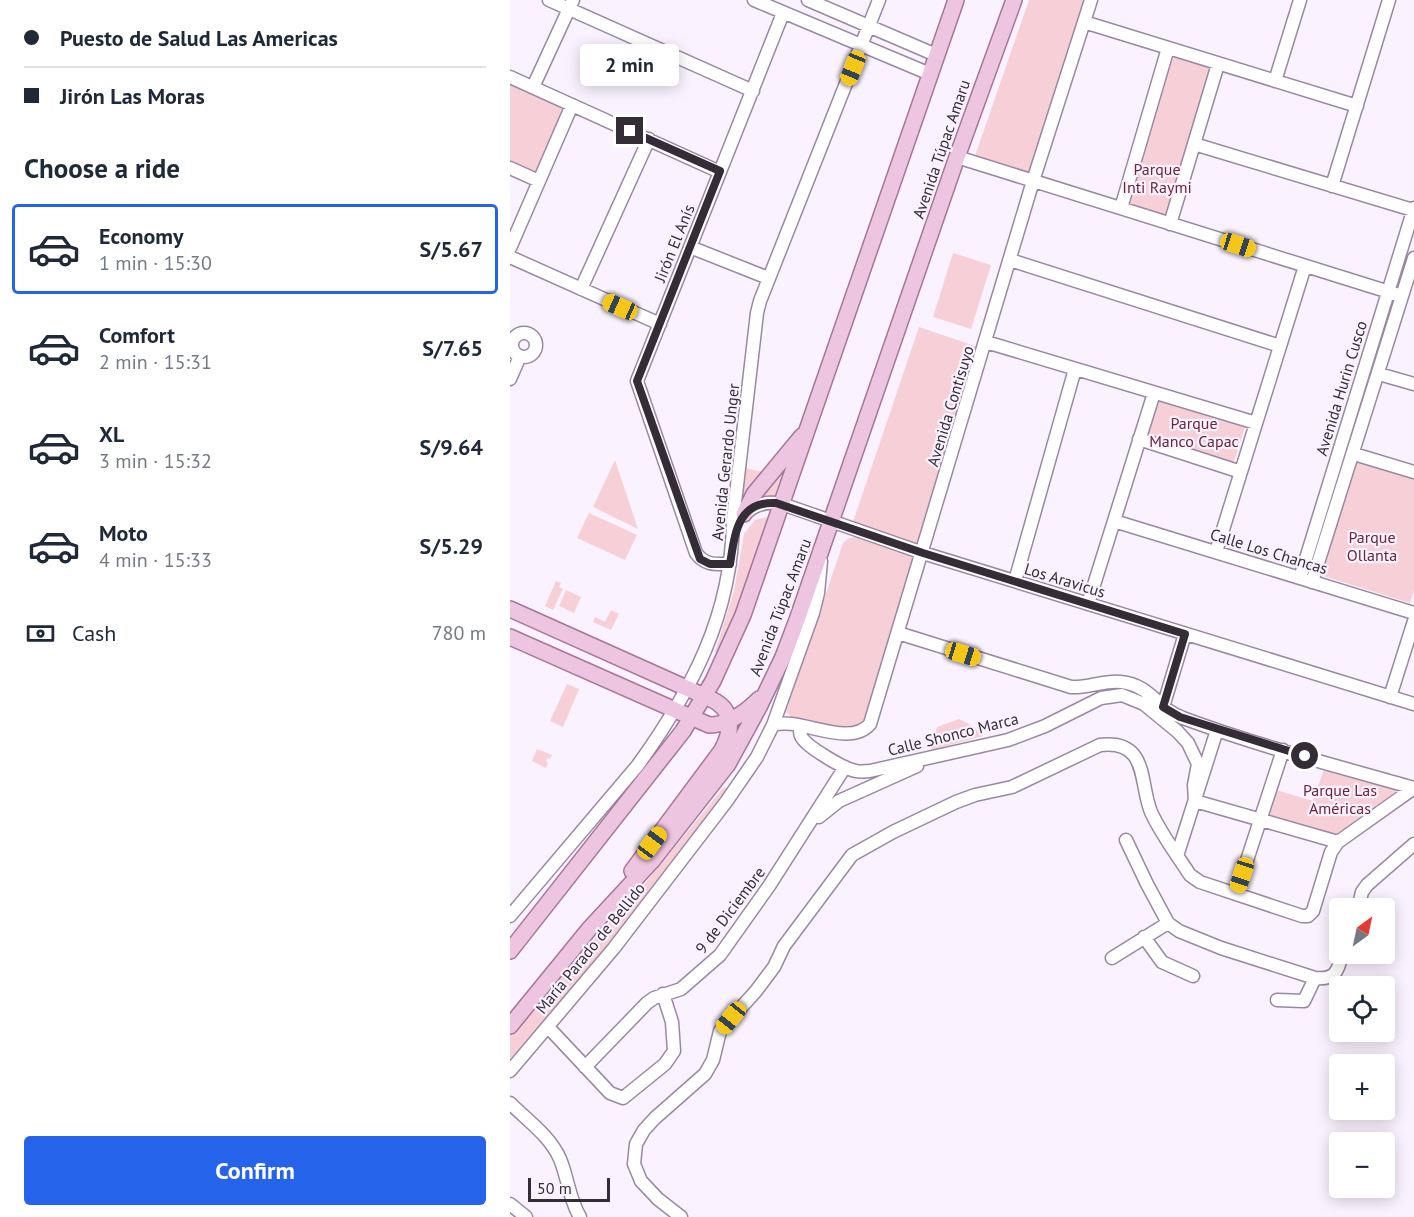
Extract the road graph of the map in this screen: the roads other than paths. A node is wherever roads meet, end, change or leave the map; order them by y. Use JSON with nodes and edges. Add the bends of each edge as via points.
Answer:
{"nodes":[{"id":1,"x":549,"y":0,"type":"edge"},
{"id":2,"x":754,"y":0,"type":"edge"},
{"id":3,"x":808,"y":0,"type":"edge"},
{"id":4,"x":879,"y":0,"type":"edge"},
{"id":5,"x":956,"y":0,"type":"edge"},
{"id":6,"x":1014,"y":0,"type":"edge"},
{"id":7,"x":1090,"y":0,"type":"edge"},
{"id":8,"x":1300,"y":0,"type":"edge"},
{"id":9,"x":1389,"y":0,"type":"edge"},
{"id":10,"x":571,"y":4,"type":"edge"},
{"id":11,"x":783,"y":13,"type":"junction"},
{"id":12,"x":1083,"y":22,"type":"junction"},
{"id":13,"x":869,"y":27,"type":"junction"},
{"id":14,"x":862,"y":46,"type":"junction"},
{"id":15,"x":1168,"y":48,"type":"junction"},
{"id":16,"x":936,"y":56,"type":"junction"},
{"id":17,"x":1218,"y":64,"type":"junction"},
{"id":18,"x":930,"y":74,"type":"junction"},
{"id":19,"x":510,"y":77,"type":"edge"},
{"id":20,"x":1275,"y":81,"type":"junction"},
{"id":21,"x":533,"y":87,"type":"junction"},
{"id":22,"x":753,"y":91,"type":"junction"},
{"id":23,"x":572,"y":105,"type":"junction"},
{"id":24,"x":1356,"y":106,"type":"junction"},
{"id":25,"x":649,"y":140,"type":"junction"},
{"id":26,"x":1194,"y":144,"type":"junction"},
{"id":27,"x":957,"y":157,"type":"junction"},
{"id":28,"x":510,"y":168,"type":"edge"},
{"id":29,"x":720,"y":171,"type":"junction"},
{"id":30,"x":539,"y":181,"type":"junction"},
{"id":31,"x":1033,"y":181,"type":"junction"},
{"id":32,"x":1332,"y":186,"type":"junction"},
{"id":33,"x":1121,"y":208,"type":"junction"},
{"id":34,"x":1414,"y":209,"type":"edge"},
{"id":35,"x":1170,"y":224,"type":"junction"},
{"id":36,"x":690,"y":247,"type":"junction"},
{"id":37,"x":510,"y":248,"type":"edge"},
{"id":38,"x":510,"y":257,"type":"edge"},
{"id":39,"x":1414,"y":258,"type":"edge"},
{"id":40,"x":1010,"y":260,"type":"junction"},
{"id":41,"x":1305,"y":266,"type":"junction"},
{"id":42,"x":768,"y":278,"type":"junction"},
{"id":43,"x":581,"y":289,"type":"junction"},
{"id":44,"x":1388,"y":292,"type":"junction"},
{"id":45,"x":1402,"y":296,"type":"junction"},
{"id":46,"x":660,"y":324,"type":"junction"},
{"id":47,"x":986,"y":342,"type":"junction"},
{"id":48,"x":1280,"y":346,"type":"junction"},
{"id":49,"x":520,"y":356,"type":"dead end"},
{"id":50,"x":1075,"y":369,"type":"junction"},
{"id":51,"x":1379,"y":374,"type":"junction"},
{"id":52,"x":510,"y":379,"type":"edge"},
{"id":53,"x":1414,"y":384,"type":"edge"},
{"id":54,"x":1154,"y":393,"type":"junction"},
{"id":55,"x":810,"y":423,"type":"junction"},
{"id":56,"x":1256,"y":423,"type":"junction"},
{"id":57,"x":1139,"y":439,"type":"junction"},
{"id":58,"x":1354,"y":454,"type":"junction"},
{"id":59,"x":1241,"y":472,"type":"junction"},
{"id":60,"x":1414,"y":472,"type":"edge"},
{"id":61,"x":782,"y":504,"type":"junction"},
{"id":62,"x":744,"y":514,"type":"junction"},
{"id":63,"x":1114,"y":521,"type":"junction"},
{"id":64,"x":831,"y":522,"type":"junction"},
{"id":65,"x":733,"y":547,"type":"junction"},
{"id":66,"x":821,"y":551,"type":"junction"},
{"id":67,"x":1216,"y":552,"type":"junction"},
{"id":68,"x":923,"y":553,"type":"junction"},
{"id":69,"x":730,"y":564,"type":"junction"},
{"id":70,"x":1306,"y":580,"type":"junction"},
{"id":71,"x":1015,"y":581,"type":"junction"},
{"id":72,"x":1088,"y":604,"type":"junction"},
{"id":73,"x":510,"y":609,"type":"edge"},
{"id":74,"x":1414,"y":613,"type":"edge"},
{"id":75,"x":1414,"y":621,"type":"edge"},
{"id":76,"x":543,"y":624,"type":"junction"},
{"id":77,"x":898,"y":633,"type":"junction"},
{"id":78,"x":1185,"y":634,"type":"junction"},
{"id":79,"x":510,"y":637,"type":"edge"},
{"id":80,"x":531,"y":646,"type":"junction"},
{"id":81,"x":687,"y":688,"type":"junction"},
{"id":82,"x":766,"y":691,"type":"junction"},
{"id":83,"x":704,"y":696,"type":"junction"},
{"id":84,"x":1390,"y":697,"type":"junction"},
{"id":85,"x":1414,"y":704,"type":"edge"},
{"id":86,"x":1163,"y":707,"type":"junction"},
{"id":87,"x":674,"y":710,"type":"junction"},
{"id":88,"x":691,"y":718,"type":"junction"},
{"id":89,"x":729,"y":721,"type":"junction"},
{"id":90,"x":773,"y":724,"type":"junction"},
{"id":91,"x":801,"y":726,"type":"junction"},
{"id":92,"x":1217,"y":730,"type":"junction"},
{"id":93,"x":1283,"y":750,"type":"junction"},
{"id":94,"x":940,"y":755,"type":"junction"},
{"id":95,"x":845,"y":767,"type":"junction"},
{"id":96,"x":1414,"y":788,"type":"edge"},
{"id":97,"x":1195,"y":801,"type":"junction"},
{"id":98,"x":1260,"y":819,"type":"junction"},
{"id":99,"x":804,"y":834,"type":"junction"},
{"id":100,"x":1126,"y":840,"type":"dead end"},
{"id":101,"x":1338,"y":842,"type":"junction"},
{"id":102,"x":1414,"y":844,"type":"edge"},
{"id":103,"x":1177,"y":856,"type":"junction"},
{"id":104,"x":1236,"y":894,"type":"junction"},
{"id":105,"x":1361,"y":898,"type":"edge"},
{"id":106,"x":510,"y":916,"type":"edge"},
{"id":107,"x":1168,"y":923,"type":"junction"},
{"id":108,"x":590,"y":928,"type":"junction"},
{"id":109,"x":1144,"y":937,"type":"junction"},
{"id":110,"x":510,"y":951,"type":"edge"},
{"id":111,"x":1112,"y":958,"type":"dead end"},
{"id":112,"x":1340,"y":964,"type":"edge"},
{"id":113,"x":1192,"y":976,"type":"dead end"},
{"id":114,"x":1315,"y":978,"type":"junction"},
{"id":115,"x":663,"y":994,"type":"junction"},
{"id":116,"x":1277,"y":1000,"type":"dead end"},
{"id":117,"x":510,"y":1026,"type":"edge"},
{"id":118,"x":548,"y":1027,"type":"junction"},
{"id":119,"x":585,"y":1067,"type":"junction"},
{"id":120,"x":510,"y":1071,"type":"edge"},
{"id":121,"x":510,"y":1103,"type":"edge"},
{"id":122,"x":510,"y":1204,"type":"edge"},
{"id":123,"x":526,"y":1217,"type":"edge"},
{"id":124,"x":580,"y":1217,"type":"edge"},
{"id":125,"x":681,"y":1217,"type":"edge"}],
"edges":[{"from":1,"to":10,"type":"street"},
{"from":2,"to":11,"type":"street"},
{"from":3,"to":13,"type":"street"},
{"from":4,"to":13,"type":"street","name":"Avenida Gerardo Unger"},
{"from":5,"to":16,"type":"main road","name":"Avenida Túpac Amaru"},
{"from":6,"to":27,"type":"main road","name":"Avenida Túpac Amaru"},
{"from":7,"to":12,"type":"street","name":"Avenida Contisuyo"},
{"from":8,"to":20,"type":"street"},
{"from":9,"to":24,"type":"street"},
{"from":10,"to":21,"type":"street"},
{"from":10,"to":22,"type":"street"},
{"from":11,"to":14,"type":"street"},
{"from":11,"to":22,"type":"street","name":"Jirón El Anís"},
{"from":12,"to":15,"type":"street"},
{"from":12,"to":31,"type":"street","name":"Avenida Contisuyo"},
{"from":13,"to":14,"type":"street","name":"Avenida Gerardo Unger"},
{"from":13,"to":16,"type":"street"},
{"from":14,"to":18,"type":"street"},
{"from":14,"to":42,"type":"street","name":"Avenida Gerardo Unger"},
{"from":15,"to":17,"type":"street"},
{"from":15,"to":33,"type":"street"},
{"from":16,"to":18,"type":"main road","name":"Avenida Túpac Amaru"},
{"from":17,"to":20,"type":"street"},
{"from":17,"to":26,"type":"street"},
{"from":18,"to":55,"type":"main road","name":"Avenida Túpac Amaru"},
{"from":19,"to":21,"type":"street"},
{"from":20,"to":24,"type":"street"},
{"from":21,"to":23,"type":"street"},
{"from":22,"to":29,"type":"street","name":"Jirón El Anís"},
{"from":23,"to":25,"type":"street"},
{"from":23,"to":30,"type":"street"},
{"from":24,"to":32,"type":"street"},
{"from":25,"to":29,"type":"street"},
{"from":25,"to":43,"type":"street"},
{"from":26,"to":32,"type":"street"},
{"from":26,"to":35,"type":"street"},
{"from":27,"to":31,"type":"street"},
{"from":27,"to":64,"type":"main road","name":"Avenida Túpac Amaru"},
{"from":28,"to":30,"type":"street"},
{"from":29,"to":36,"type":"street","name":"Jirón El Anís"},
{"from":30,"to":37,"type":"street"},
{"from":31,"to":33,"type":"street"},
{"from":31,"to":40,"type":"street","name":"Avenida Contisuyo"},
{"from":32,"to":34,"type":"street"},
{"from":33,"to":35,"type":"street"},
{"from":34,"to":44,"type":"street","name":"Avenida Hurin Cusco"},
{"from":35,"to":41,"type":"street"},
{"from":36,"to":42,"type":"street"},
{"from":36,"to":46,"type":"street","name":"Jirón El Anís"},
{"from":38,"to":43,"type":"street"},
{"from":39,"to":45,"type":"street","name":"Avenida Hurin Cusco"},
{"from":40,"to":47,"type":"street","name":"Avenida Contisuyo"},
{"from":40,"to":48,"type":"street"},
{"from":41,"to":44,"type":"street"},
{"from":41,"to":48,"type":"street"},
{"from":42,"to":65,"type":"street","name":"Avenida Gerardo Unger","via":[[757,313]]},
{"from":43,"to":46,"type":"street"},
{"from":44,"to":45,"type":"street"},
{"from":44,"to":70,"type":"street","name":"Avenida Hurin Cusco"},
{"from":45,"to":51,"type":"street","name":"Avenida Hurin Cusco"},
{"from":46,"to":69,"type":"street","name":"Jirón El Anís","via":[[637,385],[696,553],[710,564]]},
{"from":47,"to":50,"type":"street"},
{"from":47,"to":68,"type":"street","name":"Avenida Contisuyo"},
{"from":48,"to":56,"type":"street"},
{"from":49,"to":52,"type":"street"},
{"from":50,"to":54,"type":"street"},
{"from":50,"to":71,"type":"street"},
{"from":51,"to":53,"type":"street"},
{"from":51,"to":58,"type":"street","name":"Avenida Hurin Cusco"},
{"from":54,"to":56,"type":"street"},
{"from":54,"to":57,"type":"street"},
{"from":55,"to":61,"type":"main road","name":"Avenida Túpac Amaru"},
{"from":55,"to":62,"type":"main road","via":[[754,494]]},
{"from":56,"to":59,"type":"street"},
{"from":57,"to":59,"type":"street"},
{"from":57,"to":63,"type":"street"},
{"from":58,"to":60,"type":"street"},
{"from":58,"to":70,"type":"street","name":"Avenida Hurin Cusco"},
{"from":59,"to":67,"type":"street"},
{"from":61,"to":62,"type":"street","name":"Los Aravicus","via":[[757,505]]},
{"from":61,"to":64,"type":"street","name":"Los Aravicus"},
{"from":61,"to":83,"type":"main road","name":"Avenida Túpac Amaru","via":[[743,615]]},
{"from":62,"to":65,"type":"street"},
{"from":63,"to":67,"type":"street","name":"Calle Los Chancas"},
{"from":63,"to":72,"type":"street"},
{"from":64,"to":66,"type":"main road","name":"Avenida Túpac Amaru"},
{"from":64,"to":68,"type":"street","name":"Los Aravicus"},
{"from":65,"to":69,"type":"street","name":"Avenida Gerardo Unger"},
{"from":66,"to":82,"type":"main road","name":"Avenida Túpac Amaru"},
{"from":66,"to":90,"type":"street","name":"María Parado de Bellido","via":[[813,614]]},
{"from":67,"to":70,"type":"street","name":"Calle Los Chancas"},
{"from":68,"to":71,"type":"street","name":"Los Aravicus"},
{"from":68,"to":77,"type":"street","name":"Avenida Contisuyo"},
{"from":69,"to":81,"type":"street","name":"Avenida Gerardo Unger","via":[[715,629]]},
{"from":70,"to":74,"type":"street","name":"Calle Los Chancas"},
{"from":71,"to":72,"type":"street","name":"Los Aravicus"},
{"from":72,"to":78,"type":"street","name":"Los Aravicus"},
{"from":73,"to":76,"type":"main road"},
{"from":75,"to":84,"type":"street"},
{"from":76,"to":80,"type":"main road","via":[[546,641]]},
{"from":76,"to":81,"type":"main road"},
{"from":77,"to":86,"type":"street","via":[[1071,687],[1131,684],[1148,691]]},
{"from":77,"to":91,"type":"street","name":"Avenida Contisuyo","via":[[867,728],[849,733]]},
{"from":78,"to":84,"type":"street","name":"Los Aravicus"},
{"from":78,"to":86,"type":"street"},
{"from":79,"to":80,"type":"main road"},
{"from":80,"to":87,"type":"main road"},
{"from":81,"to":83,"type":"main road"},
{"from":81,"to":87,"type":"street","name":"Avenida Gerardo Unger"},
{"from":82,"to":89,"type":"main road","via":[[750,708]]},
{"from":82,"to":108,"type":"main road","name":"Avenida Túpac Amaru","via":[[728,764],[652,861]]},
{"from":83,"to":88,"type":"main road","name":"Avenida Túpac Amaru"},
{"from":83,"to":89,"type":"main road","via":[[720,703]]},
{"from":84,"to":85,"type":"street","name":"Los Aravicus"},
{"from":86,"to":92,"type":"street"},
{"from":87,"to":88,"type":"main road"},
{"from":87,"to":106,"type":"street","name":"Avenida Gerardo Unger","via":[[638,765]]},
{"from":88,"to":89,"type":"main road","via":[[710,725]]},
{"from":88,"to":110,"type":"main road","name":"Avenida Túpac Amaru"},
{"from":89,"to":108,"type":"main road","via":[[728,737],[717,757]]},
{"from":90,"to":91,"type":"street","name":"Avenida Contisuyo"},
{"from":90,"to":118,"type":"street","name":"María Parado de Bellido","via":[[757,757],[726,802]]},
{"from":91,"to":95,"type":"street","name":"Calle Shonco Marca","via":[[800,734],[806,742]]},
{"from":92,"to":93,"type":"street"},
{"from":92,"to":97,"type":"street"},
{"from":93,"to":96,"type":"street"},
{"from":93,"to":98,"type":"street"},
{"from":94,"to":95,"type":"street","name":"Calle Shonco Marca","via":[[870,771]]},
{"from":94,"to":97,"type":"street","name":"Calle Shonco Marca","via":[[1027,734],[1101,698],[1122,695],[1144,704],[1188,743],[1198,764]]},
{"from":94,"to":99,"type":"street","via":[[835,803]]},
{"from":95,"to":99,"type":"street","name":"9 de Diciembre"},
{"from":96,"to":101,"type":"street"},
{"from":97,"to":98,"type":"street"},
{"from":97,"to":103,"type":"street"},
{"from":98,"to":101,"type":"street"},
{"from":98,"to":104,"type":"street"},
{"from":99,"to":115,"type":"street","name":"9 de Diciembre","via":[[720,955],[681,989]]},
{"from":100,"to":107,"type":"street"},
{"from":101,"to":104,"type":"street","via":[[1308,916]]},
{"from":102,"to":105,"type":"street","via":[[1367,885]]},
{"from":103,"to":104,"type":"street","via":[[1200,882]]},
{"from":103,"to":125,"type":"street","via":[[1151,811],[1141,767],[1127,750],[1109,744],[1012,787],[956,802],[852,855],[784,946],[774,967],[720,1031],[705,1074],[655,1118],[636,1144],[634,1164],[641,1181]]},
{"from":107,"to":109,"type":"street"},
{"from":107,"to":114,"type":"street","via":[[1221,948]]},
{"from":108,"to":117,"type":"main road","name":"Avenida Túpac Amaru"},
{"from":109,"to":111,"type":"street"},
{"from":109,"to":113,"type":"street","via":[[1162,962]]},
{"from":112,"to":114,"type":"street","via":[[1327,980]]},
{"from":114,"to":116,"type":"street","via":[[1304,1001]]},
{"from":115,"to":119,"type":"street","name":"9 de Diciembre","via":[[640,1009]]},
{"from":115,"to":119,"type":"street","via":[[672,1022],[674,1051],[665,1064],[623,1098],[610,1093]]},
{"from":118,"to":119,"type":"street"},
{"from":118,"to":120,"type":"street","name":"María Parado de Bellido"},
{"from":121,"to":124,"type":"street","via":[[556,1151]]},
{"from":122,"to":123,"type":"street"}]}
